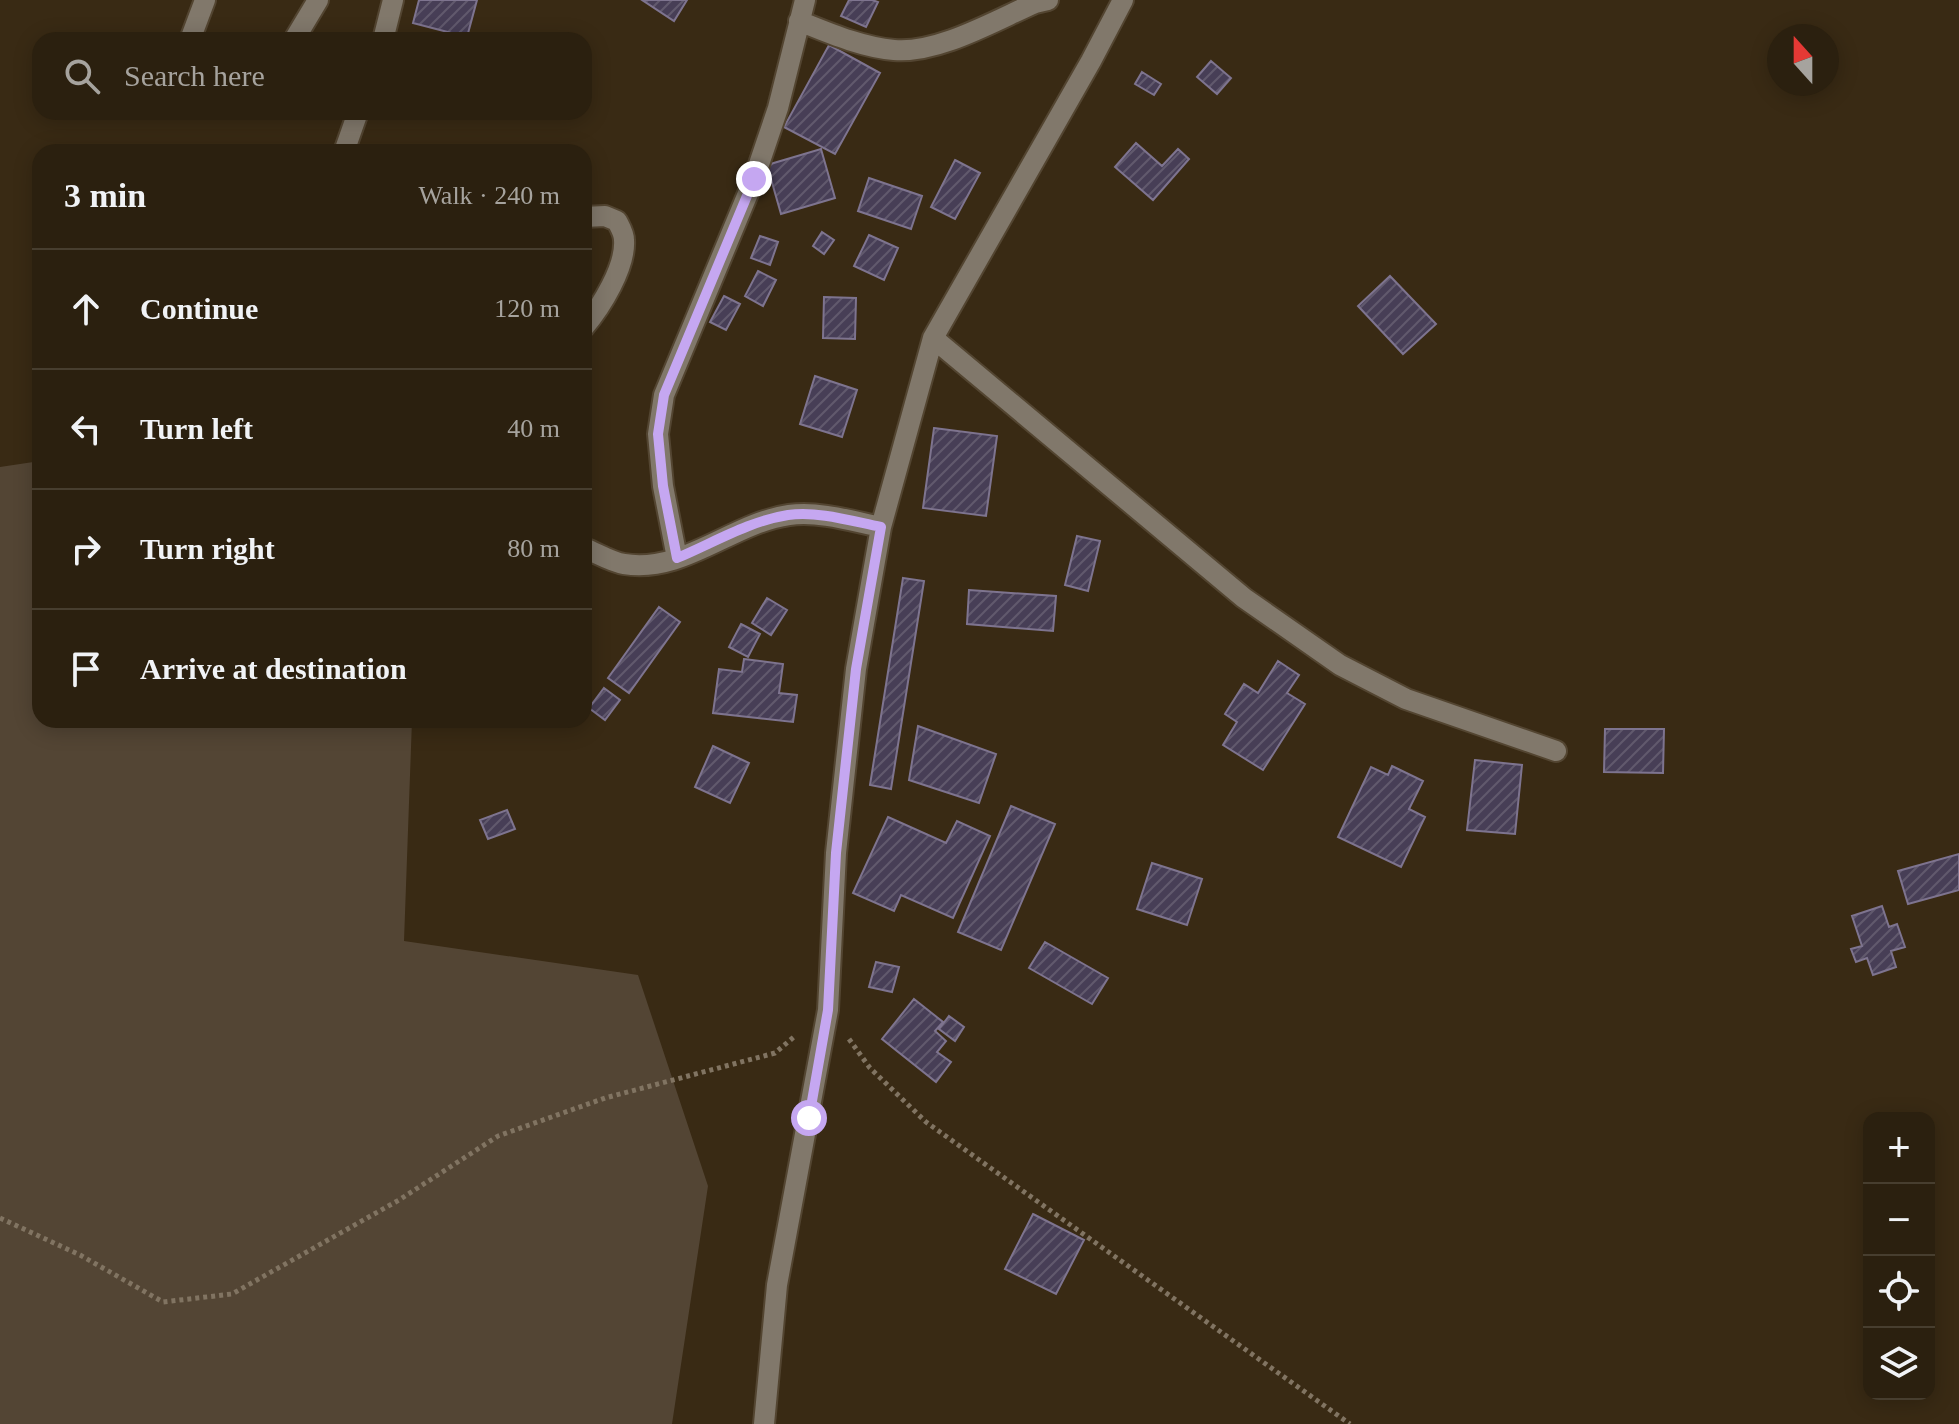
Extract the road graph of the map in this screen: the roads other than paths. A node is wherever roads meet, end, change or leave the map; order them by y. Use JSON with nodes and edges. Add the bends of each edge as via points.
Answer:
{"nodes":[{"id":1,"x":205,"y":0,"type":"edge"},
{"id":2,"x":318,"y":0,"type":"edge"},
{"id":3,"x":393,"y":0,"type":"edge"},
{"id":4,"x":805,"y":0,"type":"edge"},
{"id":5,"x":1048,"y":0,"type":"edge"},
{"id":6,"x":1123,"y":0,"type":"edge"},
{"id":7,"x":799,"y":21,"type":"junction"},
{"id":8,"x":193,"y":32,"type":"edge"},
{"id":9,"x":299,"y":32,"type":"edge"},
{"id":10,"x":385,"y":32,"type":"edge"},
{"id":11,"x":355,"y":120,"type":"edge"},
{"id":12,"x":347,"y":144,"type":"edge"},
{"id":13,"x":592,"y":217,"type":"edge"},
{"id":14,"x":592,"y":318,"type":"edge"},
{"id":15,"x":933,"y":338,"type":"junction"},
{"id":16,"x":881,"y":527,"type":"junction"},
{"id":17,"x":592,"y":551,"type":"edge"},
{"id":18,"x":677,"y":558,"type":"junction"},
{"id":19,"x":1556,"y":751,"type":"dead end"},
{"id":20,"x":764,"y":1424,"type":"edge"}],
"edges":[{"from":1,"to":8,"type":"street"},
{"from":2,"to":9,"type":"street"},
{"from":3,"to":10,"type":"street"},
{"from":4,"to":7,"type":"street"},
{"from":5,"to":7,"type":"street","via":[[935,45],[896,50],[839,38]]},
{"from":6,"to":15,"type":"street"},
{"from":7,"to":18,"type":"street","via":[[754,179],[664,395],[658,434],[661,473]]},
{"from":11,"to":12,"type":"street"},
{"from":13,"to":14,"type":"street","via":[[617,221],[624,237],[622,259]]},
{"from":15,"to":16,"type":"street"},
{"from":15,"to":19,"type":"street","via":[[1244,598],[1340,665],[1406,699]]},
{"from":16,"to":18,"type":"street","via":[[833,516],[790,515],[754,524]]},
{"from":16,"to":20,"type":"street","via":[[854,685],[836,853],[828,1010],[777,1285]]},
{"from":17,"to":18,"type":"street","via":[[622,564],[657,565]]}]}
